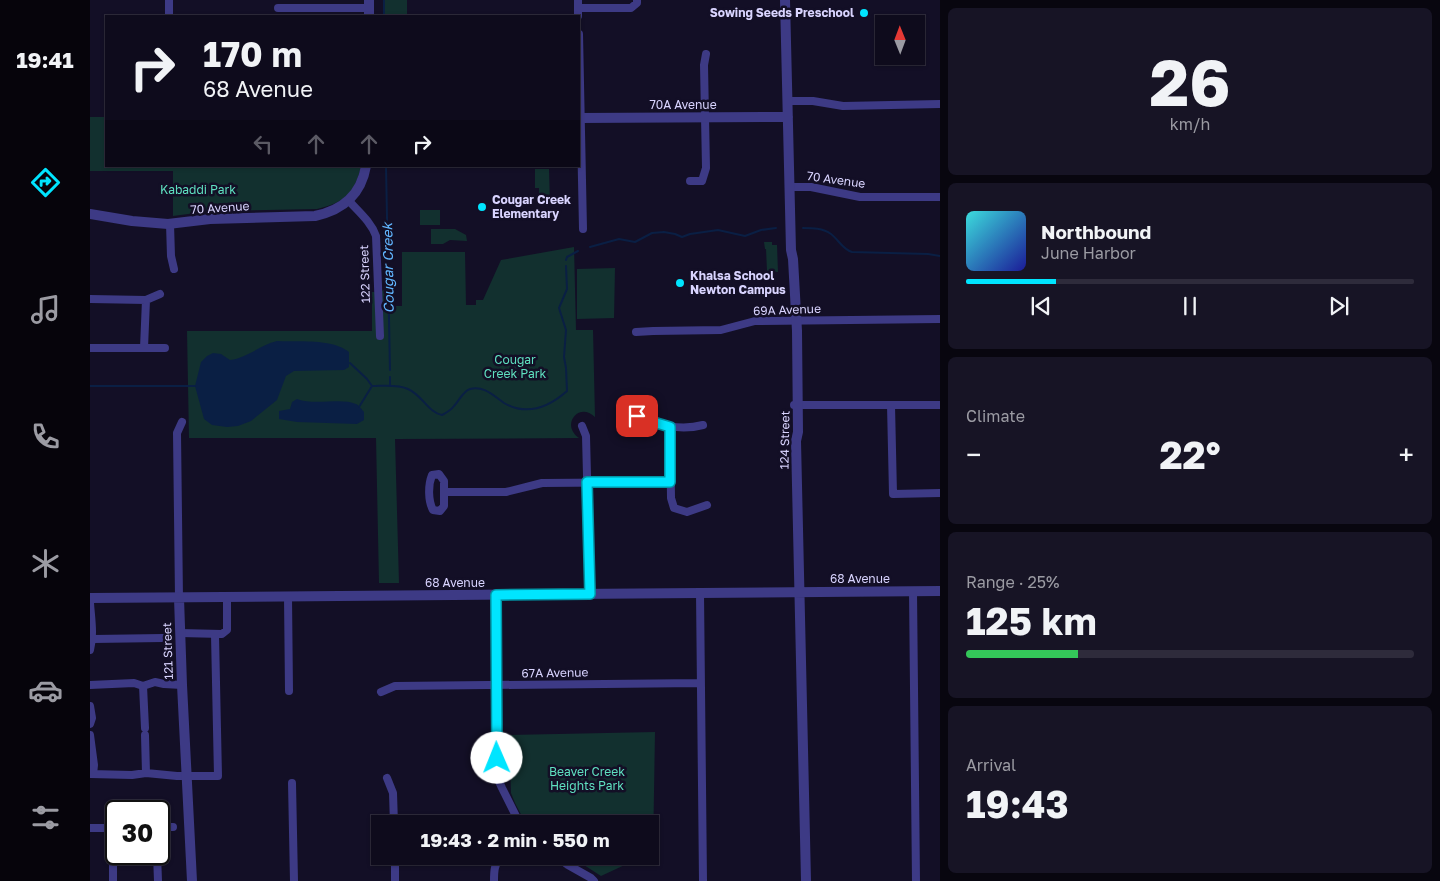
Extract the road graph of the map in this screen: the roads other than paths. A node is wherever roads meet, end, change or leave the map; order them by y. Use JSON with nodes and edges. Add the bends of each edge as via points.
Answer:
{"nodes":[{"id":1,"x":169,"y":0,"type":"edge"},
{"id":2,"x":637,"y":0,"type":"edge"},
{"id":3,"x":784,"y":0,"type":"edge"},
{"id":4,"x":278,"y":8,"type":"dead end"},
{"id":5,"x":369,"y":8,"type":"edge"},
{"id":6,"x":578,"y":8,"type":"edge"},
{"id":7,"x":169,"y":15,"type":"edge"},
{"id":8,"x":706,"y":54,"type":"dead end"},
{"id":9,"x":787,"y":101,"type":"junction"},
{"id":10,"x":940,"y":104,"type":"edge"},
{"id":11,"x":788,"y":117,"type":"junction"},
{"id":12,"x":580,"y":118,"type":"edge"},
{"id":13,"x":705,"y":118,"type":"junction"},
{"id":14,"x":366,"y":167,"type":"edge"},
{"id":15,"x":690,"y":181,"type":"dead end"},
{"id":16,"x":789,"y":187,"type":"junction"},
{"id":17,"x":940,"y":197,"type":"edge"},
{"id":18,"x":349,"y":201,"type":"junction"},
{"id":19,"x":90,"y":214,"type":"edge"},
{"id":20,"x":170,"y":224,"type":"junction"},
{"id":21,"x":583,"y":229,"type":"dead end"},
{"id":22,"x":174,"y":269,"type":"dead end"},
{"id":23,"x":160,"y":294,"type":"dead end"},
{"id":24,"x":90,"y":299,"type":"edge"},
{"id":25,"x":146,"y":300,"type":"junction"},
{"id":26,"x":940,"y":319,"type":"edge"},
{"id":27,"x":794,"y":320,"type":"junction"},
{"id":28,"x":636,"y":332,"type":"dead end"},
{"id":29,"x":380,"y":336,"type":"dead end"},
{"id":30,"x":90,"y":348,"type":"edge"},
{"id":31,"x":144,"y":348,"type":"junction"},
{"id":32,"x":165,"y":348,"type":"dead end"},
{"id":33,"x":796,"y":405,"type":"junction"},
{"id":34,"x":891,"y":405,"type":"junction"},
{"id":35,"x":940,"y":405,"type":"edge"},
{"id":36,"x":637,"y":416,"type":"dead end"},
{"id":37,"x":182,"y":422,"type":"dead end"},
{"id":38,"x":703,"y":425,"type":"dead end"},
{"id":39,"x":582,"y":426,"type":"dead end"},
{"id":40,"x":670,"y":427,"type":"junction"},
{"id":41,"x":587,"y":482,"type":"junction"},
{"id":42,"x":670,"y":482,"type":"junction"},
{"id":43,"x":444,"y":492,"type":"dead end"},
{"id":44,"x":940,"y":493,"type":"edge"},
{"id":45,"x":707,"y":505,"type":"dead end"},
{"id":46,"x":913,"y":591,"type":"junction"},
{"id":47,"x":940,"y":591,"type":"edge"},
{"id":48,"x":800,"y":592,"type":"junction"},
{"id":49,"x":700,"y":593,"type":"junction"},
{"id":50,"x":590,"y":594,"type":"junction"},
{"id":51,"x":496,"y":595,"type":"junction"},
{"id":52,"x":288,"y":596,"type":"junction"},
{"id":53,"x":227,"y":597,"type":"junction"},
{"id":54,"x":90,"y":598,"type":"edge"},
{"id":55,"x":179,"y":598,"type":"junction"},
{"id":56,"x":90,"y":602,"type":"edge"},
{"id":57,"x":180,"y":633,"type":"junction"},
{"id":58,"x":215,"y":635,"type":"junction"},
{"id":59,"x":163,"y":638,"type":"dead end"},
{"id":60,"x":93,"y":639,"type":"junction"},
{"id":61,"x":90,"y":650,"type":"edge"},
{"id":62,"x":700,"y":683,"type":"junction"},
{"id":63,"x":90,"y":685,"type":"edge"},
{"id":64,"x":182,"y":685,"type":"junction"},
{"id":65,"x":496,"y":685,"type":"junction"},
{"id":66,"x":143,"y":686,"type":"junction"},
{"id":67,"x":289,"y":691,"type":"dead end"},
{"id":68,"x":381,"y":692,"type":"dead end"},
{"id":69,"x":90,"y":706,"type":"edge"},
{"id":70,"x":90,"y":724,"type":"edge"},
{"id":71,"x":90,"y":736,"type":"edge"},
{"id":72,"x":146,"y":772,"type":"junction"},
{"id":73,"x":92,"y":774,"type":"edge"},
{"id":74,"x":186,"y":777,"type":"junction"},
{"id":75,"x":387,"y":778,"type":"dead end"},
{"id":76,"x":292,"y":783,"type":"dead end"},
{"id":77,"x":394,"y":815,"type":"edge"},
{"id":78,"x":516,"y":815,"type":"edge"},
{"id":79,"x":90,"y":828,"type":"edge"},
{"id":80,"x":105,"y":828,"type":"edge"},
{"id":81,"x":114,"y":865,"type":"edge"},
{"id":82,"x":157,"y":865,"type":"edge"},
{"id":83,"x":394,"y":865,"type":"edge"},
{"id":84,"x":496,"y":865,"type":"edge"},
{"id":85,"x":568,"y":865,"type":"edge"},
{"id":86,"x":113,"y":881,"type":"edge"},
{"id":87,"x":158,"y":881,"type":"edge"},
{"id":88,"x":192,"y":881,"type":"edge"},
{"id":89,"x":294,"y":881,"type":"edge"},
{"id":90,"x":395,"y":881,"type":"edge"},
{"id":91,"x":494,"y":881,"type":"edge"},
{"id":92,"x":594,"y":881,"type":"edge"},
{"id":93,"x":703,"y":881,"type":"edge"},
{"id":94,"x":806,"y":881,"type":"edge"},
{"id":95,"x":916,"y":881,"type":"edge"}],
"edges":[{"from":1,"to":7,"type":"street"},
{"from":2,"to":6,"type":"street","via":[[631,8]]},
{"from":3,"to":9,"type":"street","name":"124 Street"},
{"from":4,"to":5,"type":"street"},
{"from":8,"to":13,"type":"street"},
{"from":9,"to":10,"type":"street","via":[[843,106]]},
{"from":9,"to":11,"type":"street","name":"124 Street"},
{"from":11,"to":13,"type":"street","name":"70A Avenue"},
{"from":11,"to":16,"type":"street","name":"124 Street"},
{"from":12,"to":13,"type":"street","name":"70A Avenue"},
{"from":12,"to":21,"type":"street"},
{"from":13,"to":15,"type":"street","via":[[706,168],[702,181]]},
{"from":14,"to":18,"type":"street","via":[[364,177]]},
{"from":16,"to":17,"type":"street","name":"70 Avenue","via":[[811,187],[860,197]]},
{"from":16,"to":27,"type":"street","name":"124 Street"},
{"from":18,"to":20,"type":"street","name":"70 Avenue","via":[[329,213],[315,216],[210,219]]},
{"from":18,"to":29,"type":"street","name":"122 Street","via":[[369,222],[376,236]]},
{"from":19,"to":20,"type":"street","name":"70 Avenue"},
{"from":20,"to":22,"type":"street"},
{"from":23,"to":25,"type":"street"},
{"from":24,"to":25,"type":"street"},
{"from":25,"to":31,"type":"street"},
{"from":26,"to":27,"type":"street","name":"69A Avenue"},
{"from":27,"to":28,"type":"street","name":"69A Avenue","via":[[756,322],[721,330]]},
{"from":27,"to":33,"type":"street","name":"124 Street"},
{"from":30,"to":31,"type":"street"},
{"from":31,"to":32,"type":"street"},
{"from":33,"to":34,"type":"street"},
{"from":33,"to":48,"type":"street","name":"124 Street"},
{"from":34,"to":35,"type":"street"},
{"from":34,"to":44,"type":"street","via":[[893,494]]},
{"from":36,"to":40,"type":"street"},
{"from":37,"to":55,"type":"street","name":"121 Street","via":[[176,433]]},
{"from":38,"to":40,"type":"street"},
{"from":39,"to":41,"type":"street","via":[[586,436]]},
{"from":40,"to":42,"type":"street"},
{"from":41,"to":42,"type":"street"},
{"from":41,"to":43,"type":"street","via":[[542,483],[506,492]]},
{"from":41,"to":50,"type":"street"},
{"from":42,"to":45,"type":"street","via":[[674,508],[687,512]]},
{"from":46,"to":47,"type":"street","name":"68 Avenue"},
{"from":46,"to":48,"type":"street","name":"68 Avenue"},
{"from":46,"to":95,"type":"street"},
{"from":48,"to":49,"type":"street","name":"68 Avenue"},
{"from":48,"to":94,"type":"street","name":"124 Street"},
{"from":49,"to":50,"type":"street","name":"68 Avenue"},
{"from":49,"to":62,"type":"street"},
{"from":50,"to":51,"type":"street","name":"68 Avenue"},
{"from":51,"to":52,"type":"street","name":"68 Avenue"},
{"from":51,"to":65,"type":"street"},
{"from":52,"to":53,"type":"street","name":"68 Avenue"},
{"from":52,"to":67,"type":"street"},
{"from":53,"to":55,"type":"street","name":"68 Avenue"},
{"from":53,"to":58,"type":"street","via":[[227,630]]},
{"from":54,"to":55,"type":"street","name":"68 Avenue"},
{"from":55,"to":57,"type":"street","name":"121 Street"},
{"from":56,"to":60,"type":"street"},
{"from":57,"to":58,"type":"street"},
{"from":57,"to":64,"type":"street","name":"121 Street"},
{"from":58,"to":74,"type":"street","via":[[218,776]]},
{"from":59,"to":60,"type":"street"},
{"from":60,"to":61,"type":"street"},
{"from":62,"to":65,"type":"street","name":"67A Avenue"},
{"from":62,"to":93,"type":"street"},
{"from":63,"to":66,"type":"street","via":[[134,683]]},
{"from":64,"to":66,"type":"street","via":[[155,682]]},
{"from":64,"to":74,"type":"street","name":"121 Street"},
{"from":65,"to":68,"type":"street","name":"67A Avenue","via":[[395,686]]},
{"from":65,"to":78,"type":"street","via":[[498,777]]},
{"from":66,"to":72,"type":"street"},
{"from":69,"to":70,"type":"street"},
{"from":71,"to":73,"type":"street"},
{"from":72,"to":73,"type":"street"},
{"from":72,"to":74,"type":"street"},
{"from":74,"to":88,"type":"street","name":"121 Street"},
{"from":75,"to":77,"type":"street","via":[[394,793]]},
{"from":76,"to":89,"type":"street"},
{"from":79,"to":80,"type":"street"},
{"from":81,"to":86,"type":"street"},
{"from":82,"to":87,"type":"street"},
{"from":83,"to":90,"type":"street"},
{"from":84,"to":91,"type":"street"},
{"from":85,"to":92,"type":"street"}]}
